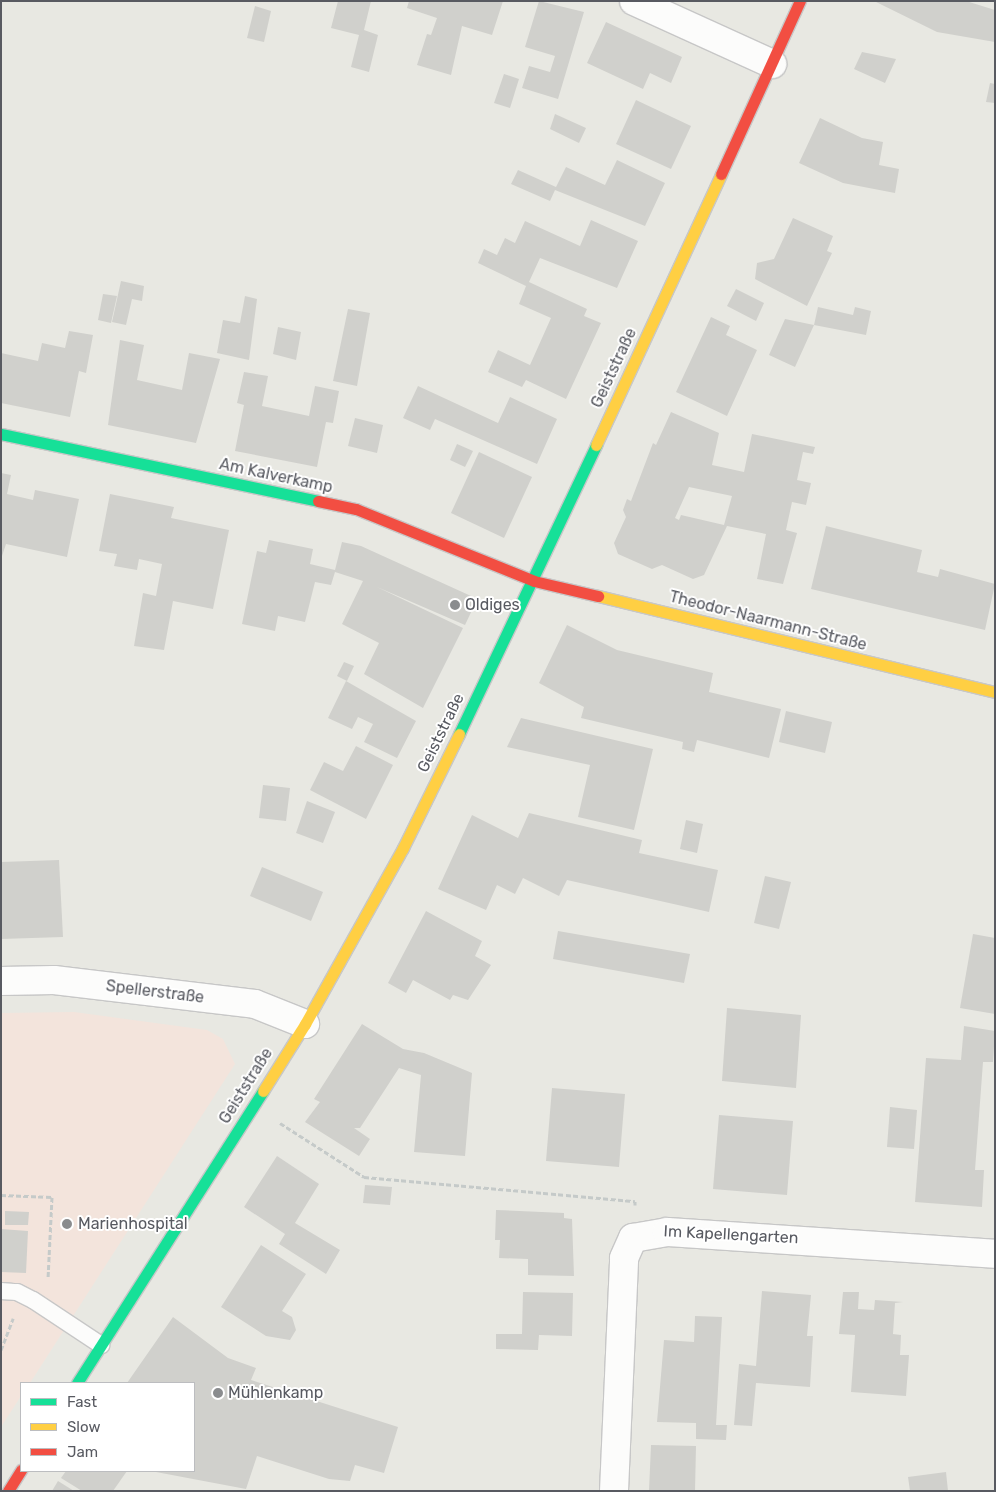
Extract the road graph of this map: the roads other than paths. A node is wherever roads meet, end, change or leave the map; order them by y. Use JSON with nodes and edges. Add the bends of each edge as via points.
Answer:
{"nodes":[{"id":1,"x":634,"y":1,"type":"edge"},
{"id":2,"x":800,"y":1,"type":"edge"},
{"id":3,"x":772,"y":64,"type":"junction"},
{"id":4,"x":1,"y":434,"type":"edge"},
{"id":5,"x":534,"y":581,"type":"junction"},
{"id":6,"x":995,"y":692,"type":"edge"},
{"id":7,"x":1,"y":981,"type":"edge"},
{"id":8,"x":305,"y":1024,"type":"junction"},
{"id":9,"x":995,"y":1254,"type":"edge"},
{"id":10,"x":1,"y":1291,"type":"edge"},
{"id":11,"x":101,"y":1345,"type":"junction"},
{"id":12,"x":78,"y":1382,"type":"edge"},
{"id":13,"x":20,"y":1472,"type":"edge"},
{"id":14,"x":8,"y":1491,"type":"edge"},
{"id":15,"x":614,"y":1491,"type":"edge"}],
"edges":[{"from":1,"to":3,"type":"street"},
{"from":2,"to":3,"type":"main road","name":"Geiststraße"},
{"from":3,"to":5,"type":"main road","name":"Geiststraße"},
{"from":4,"to":5,"type":"main road","name":"Am Kalverkamp","via":[[356,509]]},
{"from":5,"to":6,"type":"main road","name":"Theodor-Naarmann-Straße"},
{"from":5,"to":8,"type":"main road","name":"Geiststraße","via":[[403,848]]},
{"from":7,"to":8,"type":"street","name":"Spellerstraße","via":[[54,980],[255,1004]]},
{"from":8,"to":11,"type":"main road","name":"Geiststraße"},
{"from":9,"to":15,"type":"street","name":"Im Kapellengarten","via":[[667,1232],[633,1238],[624,1258]]},
{"from":10,"to":11,"type":"lane","via":[[17,1292],[33,1300]]},
{"from":11,"to":12,"type":"main road","name":"Geiststraße"},
{"from":13,"to":14,"type":"main road"}]}
